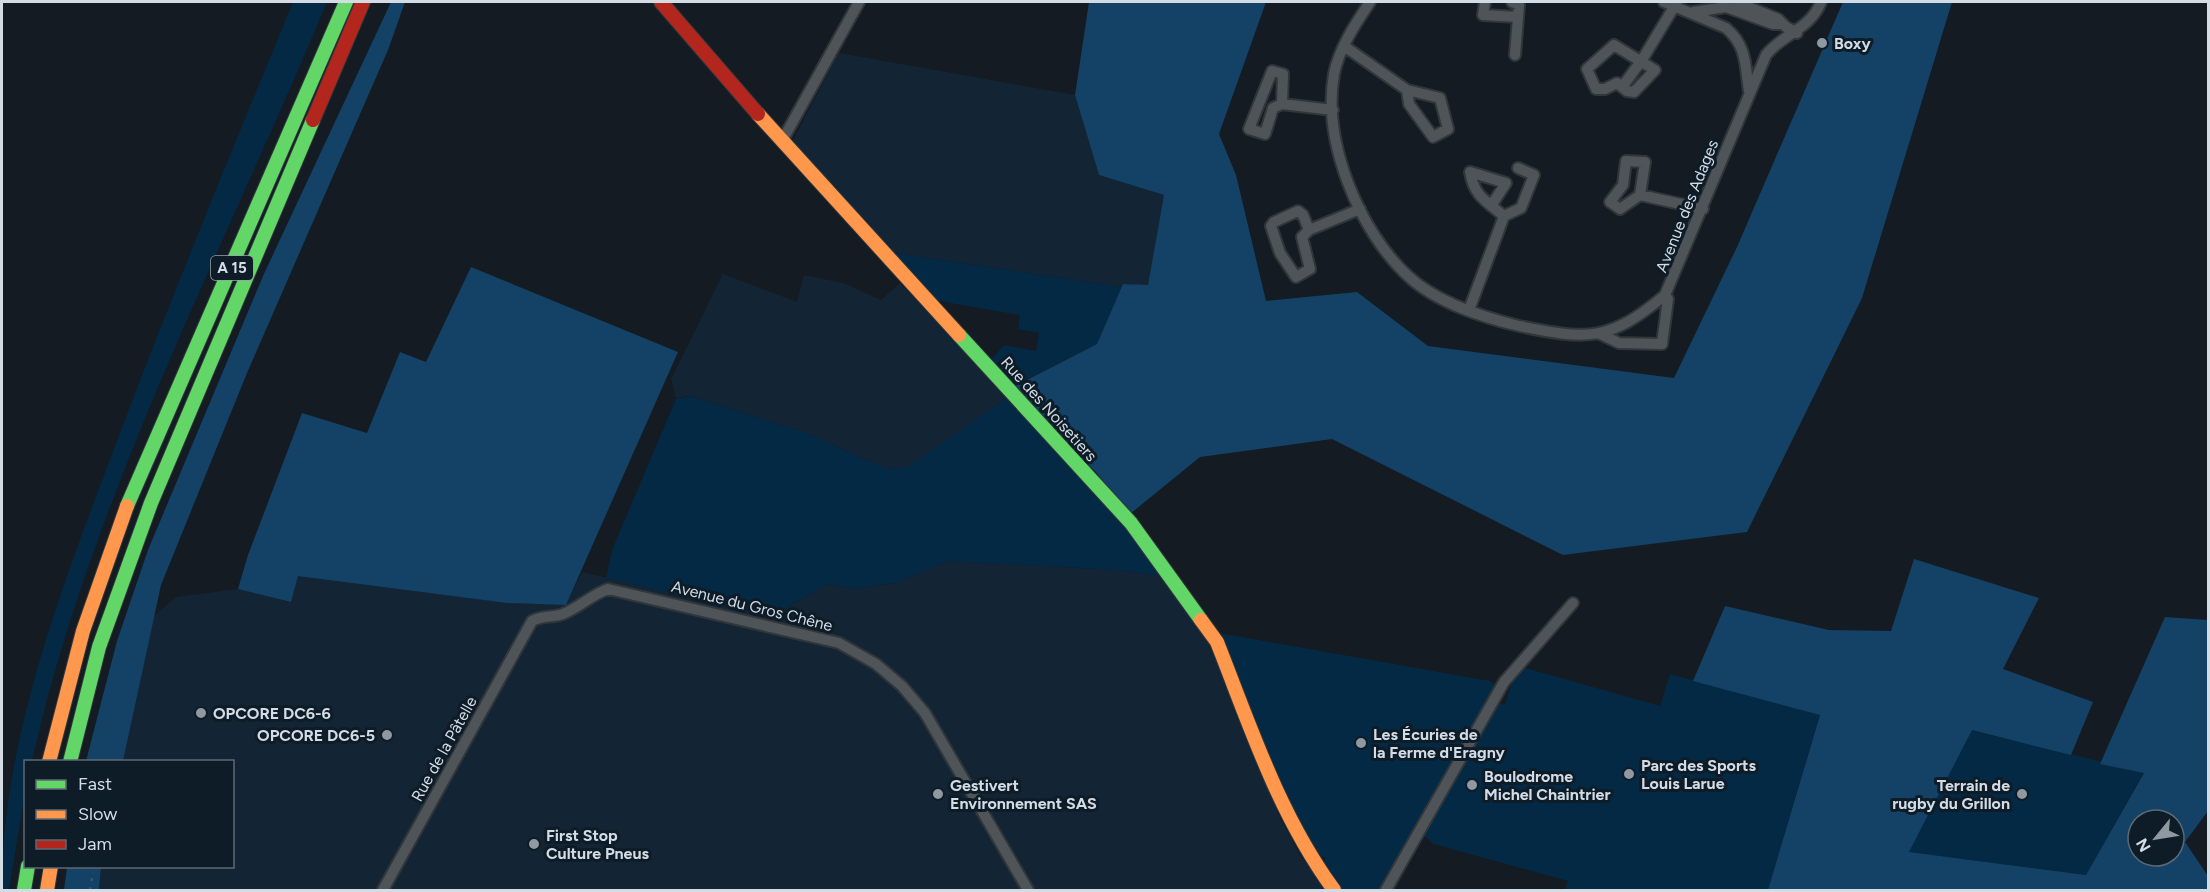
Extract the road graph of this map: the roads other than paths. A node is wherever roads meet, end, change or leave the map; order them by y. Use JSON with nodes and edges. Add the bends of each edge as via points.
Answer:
{"nodes":[{"id":1,"x":346,"y":2,"type":"edge"},
{"id":2,"x":363,"y":2,"type":"edge"},
{"id":3,"x":662,"y":2,"type":"edge"},
{"id":4,"x":859,"y":2,"type":"edge"},
{"id":5,"x":1370,"y":2,"type":"edge"},
{"id":6,"x":1485,"y":2,"type":"edge"},
{"id":7,"x":1512,"y":2,"type":"edge"},
{"id":8,"x":1736,"y":2,"type":"edge"},
{"id":9,"x":1821,"y":2,"type":"edge"},
{"id":10,"x":1672,"y":3,"type":"edge"},
{"id":11,"x":1692,"y":12,"type":"junction"},
{"id":12,"x":1518,"y":17,"type":"junction"},
{"id":13,"x":1782,"y":24,"type":"junction"},
{"id":14,"x":1797,"y":33,"type":"junction"},
{"id":15,"x":1344,"y":46,"type":"junction"},
{"id":16,"x":1515,"y":55,"type":"dead end"},
{"id":17,"x":1642,"y":60,"type":"junction"},
{"id":18,"x":1622,"y":87,"type":"junction"},
{"id":19,"x":1407,"y":90,"type":"junction"},
{"id":20,"x":1749,"y":92,"type":"junction"},
{"id":21,"x":1282,"y":105,"type":"junction"},
{"id":22,"x":1333,"y":110,"type":"junction"},
{"id":23,"x":782,"y":141,"type":"junction"},
{"id":24,"x":1518,"y":168,"type":"dead end"},
{"id":25,"x":1640,"y":195,"type":"junction"},
{"id":26,"x":1491,"y":206,"type":"dead end"},
{"id":27,"x":1360,"y":209,"type":"junction"},
{"id":28,"x":1703,"y":209,"type":"junction"},
{"id":29,"x":1504,"y":216,"type":"junction"},
{"id":30,"x":1309,"y":230,"type":"junction"},
{"id":31,"x":1665,"y":295,"type":"junction"},
{"id":32,"x":1468,"y":310,"type":"junction"},
{"id":33,"x":1600,"y":334,"type":"junction"},
{"id":34,"x":1573,"y":603,"type":"dead end"},
{"id":35,"x":532,"y":621,"type":"joint"},
{"id":36,"x":50,"y":760,"type":"edge"},
{"id":37,"x":71,"y":760,"type":"edge"},
{"id":38,"x":28,"y":868,"type":"edge"},
{"id":39,"x":51,"y":868,"type":"edge"},
{"id":40,"x":24,"y":891,"type":"edge"},
{"id":41,"x":47,"y":891,"type":"edge"},
{"id":42,"x":383,"y":891,"type":"edge"},
{"id":43,"x":1028,"y":891,"type":"edge"},
{"id":44,"x":1334,"y":891,"type":"edge"},
{"id":45,"x":1386,"y":891,"type":"edge"}],
"edges":[{"from":1,"to":36,"type":"main road","number":"A 15","via":[[130,499],[83,632]]},
{"from":2,"to":37,"type":"main road","number":"A 15","via":[[151,503],[99,647]]},
{"from":3,"to":23,"type":"main road","name":"Rue des Noisetiers"},
{"from":4,"to":23,"type":"street"},
{"from":5,"to":15,"type":"street","name":"Avenue des Adages"},
{"from":6,"to":12,"type":"street","via":[[1483,15]]},
{"from":7,"to":12,"type":"street","via":[[1519,4]]},
{"from":8,"to":13,"type":"street"},
{"from":9,"to":14,"type":"street","name":"Avenue des Adages"},
{"from":10,"to":11,"type":"street"},
{"from":10,"to":17,"type":"street"},
{"from":11,"to":13,"type":"street","via":[[1726,7]]},
{"from":11,"to":20,"type":"street","via":[[1726,28],[1740,41]]},
{"from":12,"to":16,"type":"street"},
{"from":13,"to":14,"type":"street"},
{"from":14,"to":20,"type":"street","name":"Avenue des Adages","via":[[1772,48]]},
{"from":15,"to":19,"type":"street"},
{"from":15,"to":22,"type":"street","name":"Avenue des Adages","via":[[1334,72]]},
{"from":17,"to":18,"type":"street"},
{"from":17,"to":18,"type":"street","via":[[1655,70],[1634,92]]},
{"from":17,"to":18,"type":"street","via":[[1614,45],[1587,69],[1596,89],[1617,82]]},
{"from":19,"to":19,"type":"street","via":[[1440,98],[1448,129],[1433,137],[1409,104]]},
{"from":20,"to":28,"type":"street","name":"Avenue des Adages"},
{"from":21,"to":21,"type":"street","via":[[1283,74],[1272,71],[1249,129],[1265,134],[1274,108]]},
{"from":21,"to":22,"type":"street"},
{"from":22,"to":27,"type":"street","name":"Avenue des Adages","via":[[1342,165]]},
{"from":23,"to":44,"type":"main road","name":"Rue des Noisetiers","via":[[1131,523],[1193,606],[1217,642],[1281,804],[1309,856]]},
{"from":24,"to":29,"type":"street","via":[[1534,175],[1521,208]]},
{"from":25,"to":25,"type":"street","via":[[1620,209],[1610,201],[1623,185],[1626,161],[1645,162]]},
{"from":25,"to":28,"type":"street"},
{"from":26,"to":29,"type":"street"},
{"from":27,"to":30,"type":"street"},
{"from":27,"to":32,"type":"street","name":"Avenue des Adages","via":[[1371,232],[1409,277]]},
{"from":28,"to":31,"type":"street","name":"Avenue des Adages"},
{"from":29,"to":32,"type":"street"},
{"from":30,"to":30,"type":"street","via":[[1302,237],[1310,269],[1296,277],[1280,252],[1271,226],[1298,211]]},
{"from":31,"to":33,"type":"street","name":"Avenue des Adages","via":[[1642,315]]},
{"from":31,"to":33,"type":"street","via":[[1668,299],[1662,344],[1619,344]]},
{"from":32,"to":33,"type":"street","name":"Avenue des Adages","via":[[1557,334]]},
{"from":34,"to":45,"type":"street","via":[[1504,682]]},
{"from":35,"to":42,"type":"street","name":"Rue de la Pâtelle"},
{"from":35,"to":43,"type":"street","name":"Avenue du Gros Chêne","via":[[579,607],[592,595],[608,589],[839,643],[876,664],[925,713]]},
{"from":38,"to":40,"type":"main road"},
{"from":39,"to":41,"type":"main road"}]}
